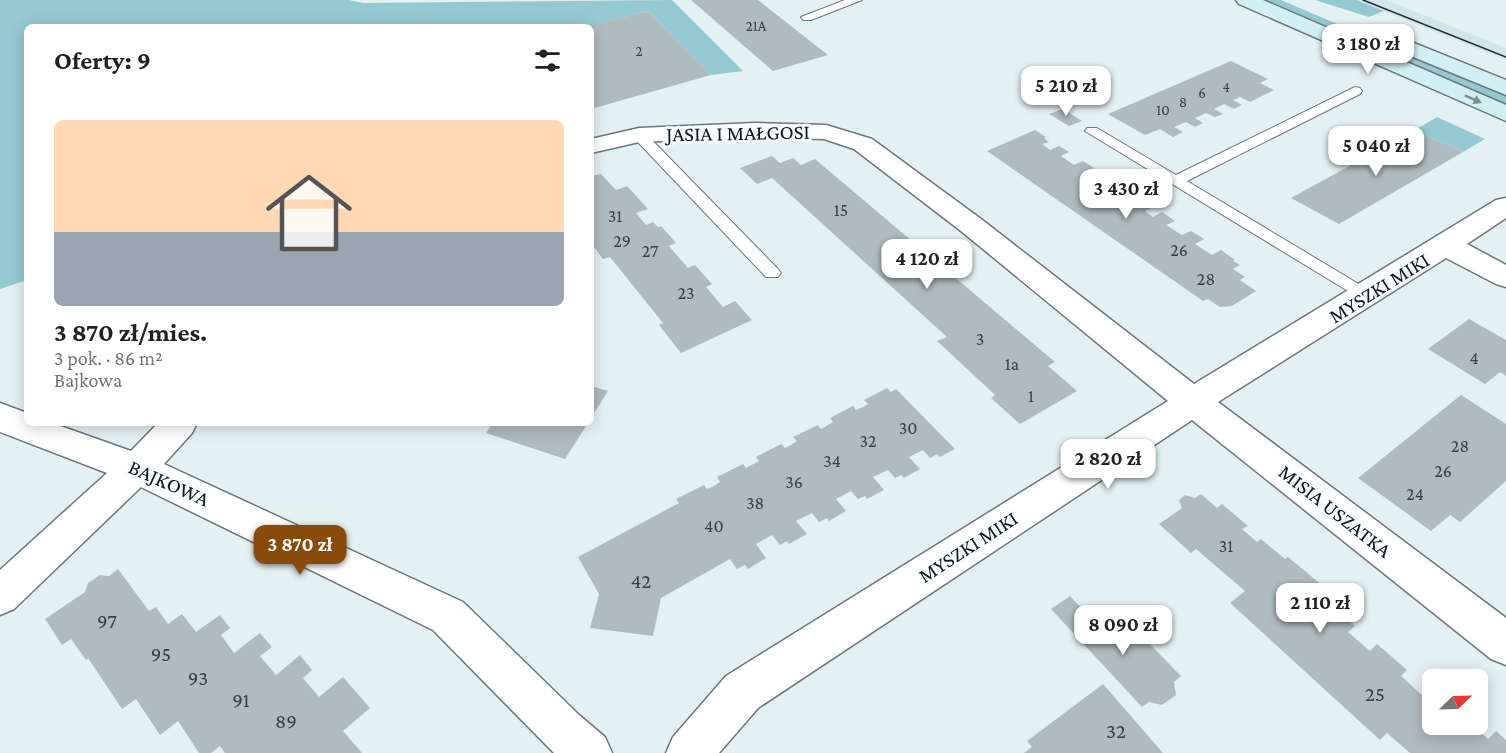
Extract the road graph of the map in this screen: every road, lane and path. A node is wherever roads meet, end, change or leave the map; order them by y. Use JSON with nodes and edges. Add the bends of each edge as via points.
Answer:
{"nodes":[{"id":1,"x":856,"y":0,"type":"edge"},
{"id":2,"x":1246,"y":0,"type":"edge"},
{"id":3,"x":807,"y":17,"type":"dead end"},
{"id":4,"x":1396,"y":42,"type":"dead end"},
{"id":5,"x":1506,"y":88,"type":"edge"},
{"id":6,"x":1355,"y":91,"type":"dead end"},
{"id":7,"x":1506,"y":114,"type":"edge"},
{"id":8,"x":1092,"y":131,"type":"dead end"},
{"id":9,"x":639,"y":135,"type":"junction"},
{"id":10,"x":594,"y":145,"type":"edge"},
{"id":11,"x":1175,"y":181,"type":"junction"},
{"id":12,"x":1506,"y":206,"type":"edge"},
{"id":13,"x":1447,"y":246,"type":"junction"},
{"id":14,"x":772,"y":273,"type":"dead end"},
{"id":15,"x":1506,"y":277,"type":"edge"},
{"id":16,"x":1366,"y":296,"type":"junction"},
{"id":17,"x":1192,"y":401,"type":"junction"},
{"id":18,"x":0,"y":417,"type":"edge"},
{"id":19,"x":177,"y":426,"type":"edge"},
{"id":20,"x":137,"y":468,"type":"junction"},
{"id":21,"x":0,"y":596,"type":"edge"},
{"id":22,"x":1506,"y":644,"type":"edge"},
{"id":23,"x":589,"y":753,"type":"edge"},
{"id":24,"x":689,"y":753,"type":"edge"}],
"edges":[{"from":1,"to":3,"type":"lane"},
{"from":2,"to":7,"type":"main road","one_way":true},
{"from":4,"to":5,"type":"main road"},
{"from":6,"to":11,"type":"lane"},
{"from":8,"to":11,"type":"lane"},
{"from":9,"to":10,"type":"street","name":"JASIA I MAŁGOSI"},
{"from":9,"to":14,"type":"lane"},
{"from":9,"to":17,"type":"street","name":"JASIA I MAŁGOSI","via":[[755,130],[825,132],[863,144]]},
{"from":11,"to":16,"type":"lane"},
{"from":12,"to":13,"type":"street","name":"MYSZKI MIKI"},
{"from":13,"to":15,"type":"street"},
{"from":13,"to":16,"type":"street","name":"MYSZKI MIKI"},
{"from":16,"to":17,"type":"street","name":"MYSZKI MIKI"},
{"from":17,"to":22,"type":"street","name":"MISIA USZATKA"},
{"from":17,"to":24,"type":"street","name":"MYSZKI MIKI","via":[[742,692]]},
{"from":18,"to":20,"type":"street","name":"BAJKOWA"},
{"from":19,"to":20,"type":"street"},
{"from":20,"to":21,"type":"street"},
{"from":20,"to":23,"type":"street","name":"BAJKOWA","via":[[448,616]]}]}
